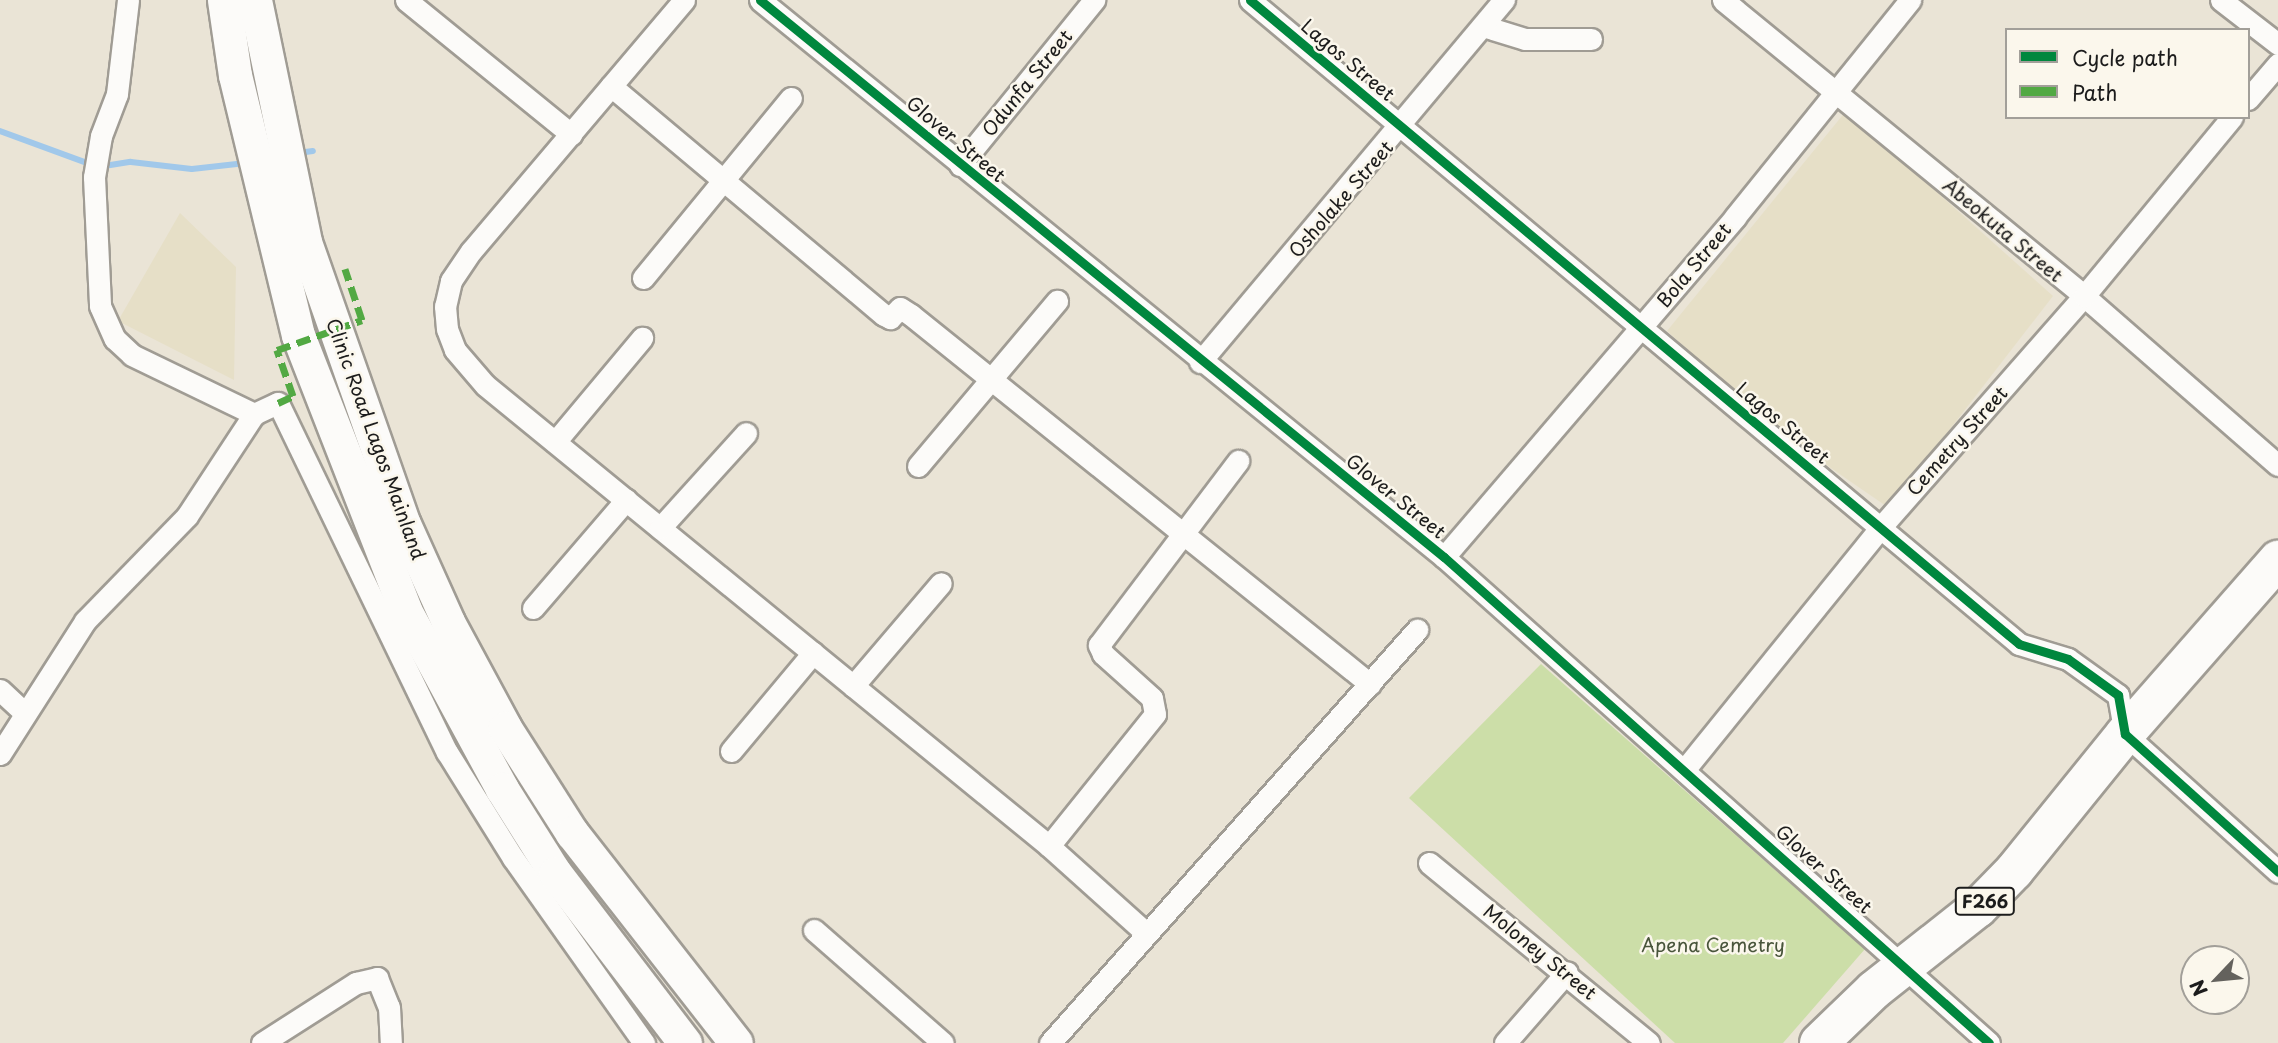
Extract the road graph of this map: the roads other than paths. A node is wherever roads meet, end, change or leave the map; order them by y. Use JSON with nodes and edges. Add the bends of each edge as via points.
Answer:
{"nodes":[{"id":1,"x":128,"y":0,"type":"edge"},
{"id":2,"x":224,"y":0,"type":"edge"},
{"id":3,"x":255,"y":0,"type":"edge"},
{"id":4,"x":406,"y":0,"type":"edge"},
{"id":5,"x":684,"y":0,"type":"edge"},
{"id":6,"x":760,"y":0,"type":"edge"},
{"id":7,"x":1094,"y":0,"type":"edge"},
{"id":8,"x":1250,"y":0,"type":"edge"},
{"id":9,"x":1504,"y":0,"type":"edge"},
{"id":10,"x":1723,"y":0,"type":"edge"},
{"id":11,"x":1910,"y":0,"type":"edge"},
{"id":12,"x":2221,"y":0,"type":"edge"},
{"id":13,"x":1483,"y":26,"type":"junction"},
{"id":14,"x":1591,"y":39,"type":"dead end"},
{"id":15,"x":2278,"y":44,"type":"edge"},
{"id":16,"x":2278,"y":64,"type":"edge"},
{"id":17,"x":251,"y":71,"type":"junction"},
{"id":18,"x":611,"y":86,"type":"junction"},
{"id":19,"x":1837,"y":90,"type":"junction"},
{"id":20,"x":2250,"y":97,"type":"edge"},
{"id":21,"x":791,"y":98,"type":"dead end"},
{"id":22,"x":2230,"y":119,"type":"edge"},
{"id":23,"x":1401,"y":128,"type":"junction"},
{"id":24,"x":570,"y":134,"type":"junction"},
{"id":25,"x":960,"y":166,"type":"junction"},
{"id":26,"x":721,"y":180,"type":"junction"},
{"id":27,"x":290,"y":246,"type":"junction"},
{"id":28,"x":643,"y":278,"type":"dead end"},
{"id":29,"x":2084,"y":296,"type":"junction"},
{"id":30,"x":1058,"y":301,"type":"dead end"},
{"id":31,"x":1642,"y":326,"type":"junction"},
{"id":32,"x":642,"y":338,"type":"dead end"},
{"id":33,"x":1200,"y":362,"type":"junction"},
{"id":34,"x":990,"y":382,"type":"junction"},
{"id":35,"x":254,"y":414,"type":"junction"},
{"id":36,"x":746,"y":433,"type":"dead end"},
{"id":37,"x":555,"y":442,"type":"junction"},
{"id":38,"x":1238,"y":461,"type":"dead end"},
{"id":39,"x":2278,"y":465,"type":"edge"},
{"id":40,"x":918,"y":466,"type":"dead end"},
{"id":41,"x":626,"y":500,"type":"junction"},
{"id":42,"x":660,"y":528,"type":"junction"},
{"id":43,"x":1880,"y":528,"type":"junction"},
{"id":44,"x":1185,"y":533,"type":"junction"},
{"id":45,"x":1444,"y":557,"type":"junction"},
{"id":46,"x":2278,"y":560,"type":"edge"},
{"id":47,"x":941,"y":583,"type":"dead end"},
{"id":48,"x":533,"y":608,"type":"dead end"},
{"id":49,"x":1417,"y":629,"type":"dead end"},
{"id":50,"x":813,"y":653,"type":"junction"},
{"id":51,"x":1370,"y":684,"type":"junction"},
{"id":52,"x":853,"y":686,"type":"junction"},
{"id":53,"x":0,"y":690,"type":"edge"},
{"id":54,"x":25,"y":713,"type":"junction"},
{"id":55,"x":2125,"y":734,"type":"junction"},
{"id":56,"x":731,"y":751,"type":"dead end"},
{"id":57,"x":0,"y":754,"type":"edge"},
{"id":58,"x":1685,"y":769,"type":"junction"},
{"id":59,"x":1049,"y":846,"type":"junction"},
{"id":60,"x":1429,"y":863,"type":"dead end"},
{"id":61,"x":2278,"y":872,"type":"edge"},
{"id":62,"x":814,"y":930,"type":"dead end"},
{"id":63,"x":1145,"y":932,"type":"junction"},
{"id":64,"x":1907,"y":967,"type":"junction"},
{"id":65,"x":1567,"y":972,"type":"junction"},
{"id":66,"x":262,"y":1043,"type":"edge"},
{"id":67,"x":391,"y":1043,"type":"edge"},
{"id":68,"x":644,"y":1043,"type":"edge"},
{"id":69,"x":685,"y":1043,"type":"edge"},
{"id":70,"x":736,"y":1043,"type":"edge"},
{"id":71,"x":943,"y":1043,"type":"edge"},
{"id":72,"x":1050,"y":1043,"type":"edge"},
{"id":73,"x":1505,"y":1043,"type":"edge"},
{"id":74,"x":1649,"y":1043,"type":"edge"},
{"id":75,"x":1819,"y":1043,"type":"edge"},
{"id":76,"x":1989,"y":1043,"type":"edge"}],
"edges":[{"from":1,"to":35,"type":"street","via":[[117,93],[101,136],[94,177],[100,306],[115,339],[150,366]]},
{"from":2,"to":17,"type":"main road","name":"Clinic Road Lagos Mainland"},
{"from":3,"to":17,"type":"main road","name":"Clinic Road Lagos Mainland"},
{"from":4,"to":24,"type":"street"},
{"from":5,"to":18,"type":"street"},
{"from":6,"to":25,"type":"street","name":"Glover Street"},
{"from":7,"to":25,"type":"street","name":"Odunfa Street"},
{"from":8,"to":23,"type":"street","name":"Lagos Street"},
{"from":9,"to":13,"type":"street","name":"Osholake Street"},
{"from":10,"to":19,"type":"street","name":"Abeokuta Street"},
{"from":11,"to":19,"type":"street","name":"Bola Street"},
{"from":12,"to":15,"type":"street"},
{"from":13,"to":14,"type":"street","via":[[1525,39]]},
{"from":13,"to":23,"type":"street","name":"Osholake Street"},
{"from":16,"to":20,"type":"street"},
{"from":17,"to":27,"type":"main road","name":"Clinic Road Lagos Mainland"},
{"from":18,"to":24,"type":"street"},
{"from":18,"to":26,"type":"street"},
{"from":19,"to":29,"type":"street","name":"Abeokuta Street"},
{"from":19,"to":31,"type":"street","name":"Bola Street"},
{"from":21,"to":26,"type":"street"},
{"from":22,"to":29,"type":"street","name":"Cemetry Street"},
{"from":23,"to":31,"type":"street","name":"Lagos Street","via":[[1606,301]]},
{"from":23,"to":33,"type":"street","name":"Osholake Street"},
{"from":24,"to":37,"type":"street","via":[[471,251],[451,281],[445,306],[447,329],[466,367]]},
{"from":25,"to":33,"type":"street","name":"Glover Street"},
{"from":26,"to":28,"type":"street"},
{"from":26,"to":34,"type":"street","via":[[884,315],[890,318],[900,308]]},
{"from":27,"to":69,"type":"main road","name":"Clinic Road Lagos Mainland","via":[[298,335],[368,521],[441,679],[555,873]]},
{"from":27,"to":70,"type":"main road","name":"Clinic Road Lagos Mainland","via":[[404,524],[448,622],[505,729],[572,833]]},
{"from":29,"to":39,"type":"street","name":"Abeokuta Street"},
{"from":29,"to":43,"type":"street","name":"Cemetry Street"},
{"from":30,"to":34,"type":"street"},
{"from":31,"to":43,"type":"street","name":"Lagos Street"},
{"from":31,"to":45,"type":"street","name":"Bola Street"},
{"from":32,"to":37,"type":"street"},
{"from":33,"to":45,"type":"street","name":"Glover Street"},
{"from":34,"to":40,"type":"street"},
{"from":34,"to":44,"type":"street"},
{"from":35,"to":54,"type":"street","via":[[187,516],[85,621]]},
{"from":35,"to":68,"type":"street","via":[[278,403],[447,752],[513,858]]},
{"from":36,"to":42,"type":"street"},
{"from":37,"to":41,"type":"street"},
{"from":38,"to":44,"type":"street"},
{"from":41,"to":42,"type":"street"},
{"from":41,"to":48,"type":"street"},
{"from":42,"to":50,"type":"street"},
{"from":43,"to":55,"type":"street","name":"Lagos Street","via":[[2019,644],[2068,659],[2118,695]]},
{"from":43,"to":58,"type":"street","name":"Cemetry Street"},
{"from":44,"to":51,"type":"street"},
{"from":44,"to":59,"type":"street","via":[[1099,645],[1103,654],[1152,698],[1155,714]]},
{"from":45,"to":58,"type":"street","name":"Glover Street"},
{"from":46,"to":55,"type":"highway","number":"F266"},
{"from":47,"to":52,"type":"street"},
{"from":49,"to":51,"type":"street"},
{"from":50,"to":52,"type":"street"},
{"from":50,"to":56,"type":"street"},
{"from":51,"to":63,"type":"street"},
{"from":52,"to":59,"type":"street"},
{"from":53,"to":54,"type":"street"},
{"from":54,"to":57,"type":"street"},
{"from":55,"to":61,"type":"street"},
{"from":55,"to":64,"type":"highway","number":"F266","via":[[2014,871]]},
{"from":58,"to":64,"type":"street","name":"Glover Street"},
{"from":59,"to":63,"type":"street"},
{"from":60,"to":65,"type":"street","name":"Moloney Street"},
{"from":62,"to":71,"type":"street"},
{"from":63,"to":72,"type":"street"},
{"from":64,"to":75,"type":"highway","number":"F266","via":[[1874,990]]},
{"from":64,"to":76,"type":"street","name":"Glover Street"},
{"from":65,"to":73,"type":"street"},
{"from":65,"to":74,"type":"street","name":"Moloney Street"},
{"from":66,"to":67,"type":"street","via":[[356,983],[377,978],[389,1007]]}]}
